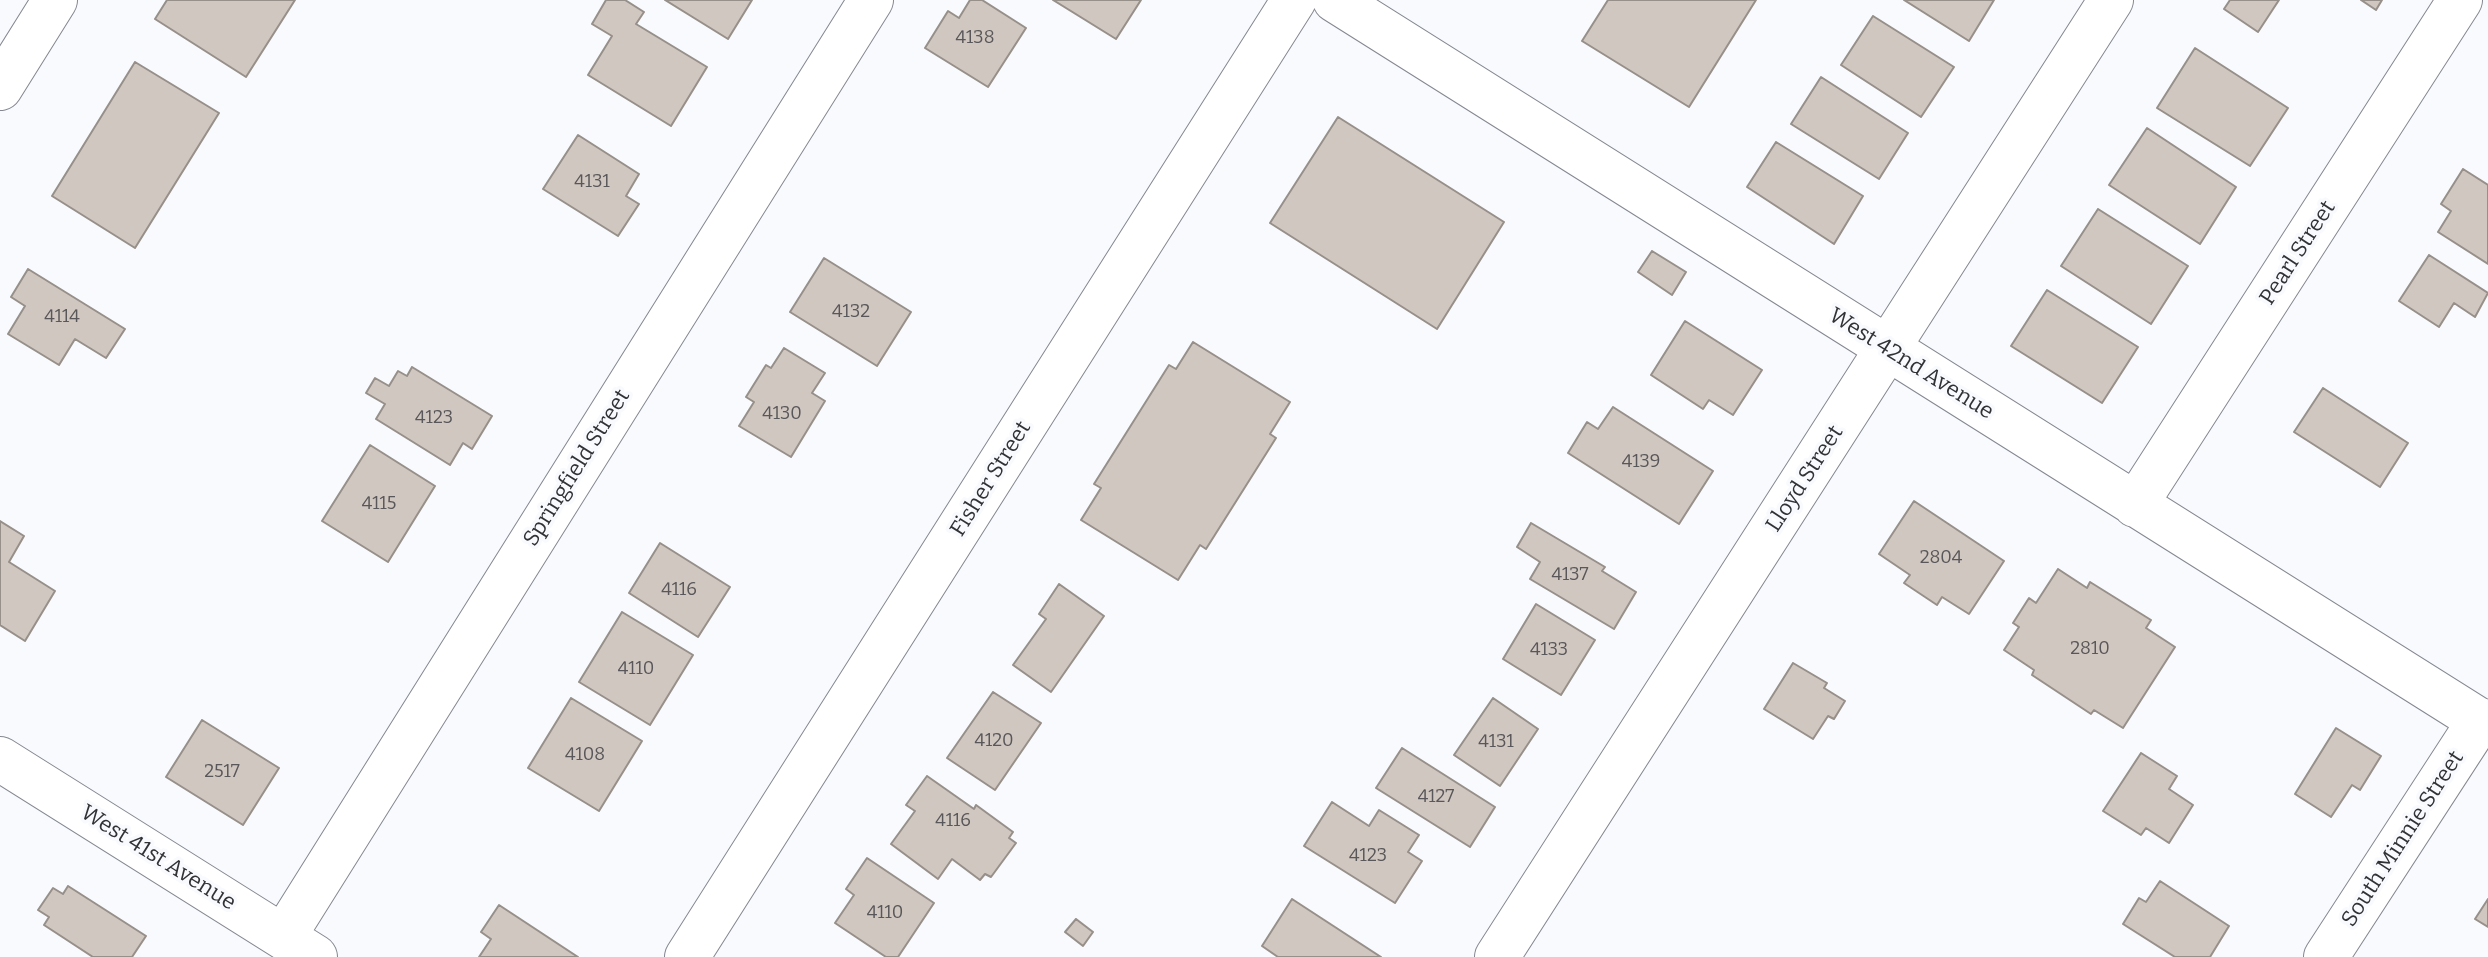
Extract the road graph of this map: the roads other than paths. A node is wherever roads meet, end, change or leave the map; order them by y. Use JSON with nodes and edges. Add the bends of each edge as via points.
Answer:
{"nodes":[{"id":1,"x":55,"y":0,"type":"edge"},
{"id":2,"x":871,"y":0,"type":"edge"},
{"id":3,"x":1294,"y":0,"type":"edge"},
{"id":4,"x":1335,"y":0,"type":"edge"},
{"id":5,"x":2111,"y":0,"type":"edge"},
{"id":6,"x":2460,"y":0,"type":"edge"},
{"id":7,"x":0,"y":88,"type":"edge"},
{"id":8,"x":1889,"y":350,"type":"junction"},
{"id":9,"x":2135,"y":505,"type":"junction"},
{"id":10,"x":2484,"y":723,"type":"edge"},
{"id":11,"x":0,"y":759,"type":"edge"},
{"id":12,"x":300,"y":947,"type":"edge"},
{"id":13,"x":687,"y":957,"type":"edge"},
{"id":14,"x":1497,"y":957,"type":"edge"},
{"id":15,"x":2326,"y":957,"type":"edge"}],
"edges":[{"from":1,"to":7,"type":"street"},
{"from":2,"to":12,"type":"street","name":"Springfield Street"},
{"from":3,"to":13,"type":"street","name":"Fisher Street"},
{"from":4,"to":8,"type":"street","name":"West 42nd Avenue"},
{"from":5,"to":8,"type":"street","name":"Lloyd Street"},
{"from":6,"to":9,"type":"street","name":"Pearl Street"},
{"from":8,"to":9,"type":"street","name":"West 42nd Avenue"},
{"from":8,"to":14,"type":"street","name":"Lloyd Street"},
{"from":9,"to":10,"type":"street","name":"West 42nd Avenue"},
{"from":10,"to":15,"type":"street","name":"South Minnie Street"},
{"from":11,"to":12,"type":"street","name":"West 41st Avenue"}]}
